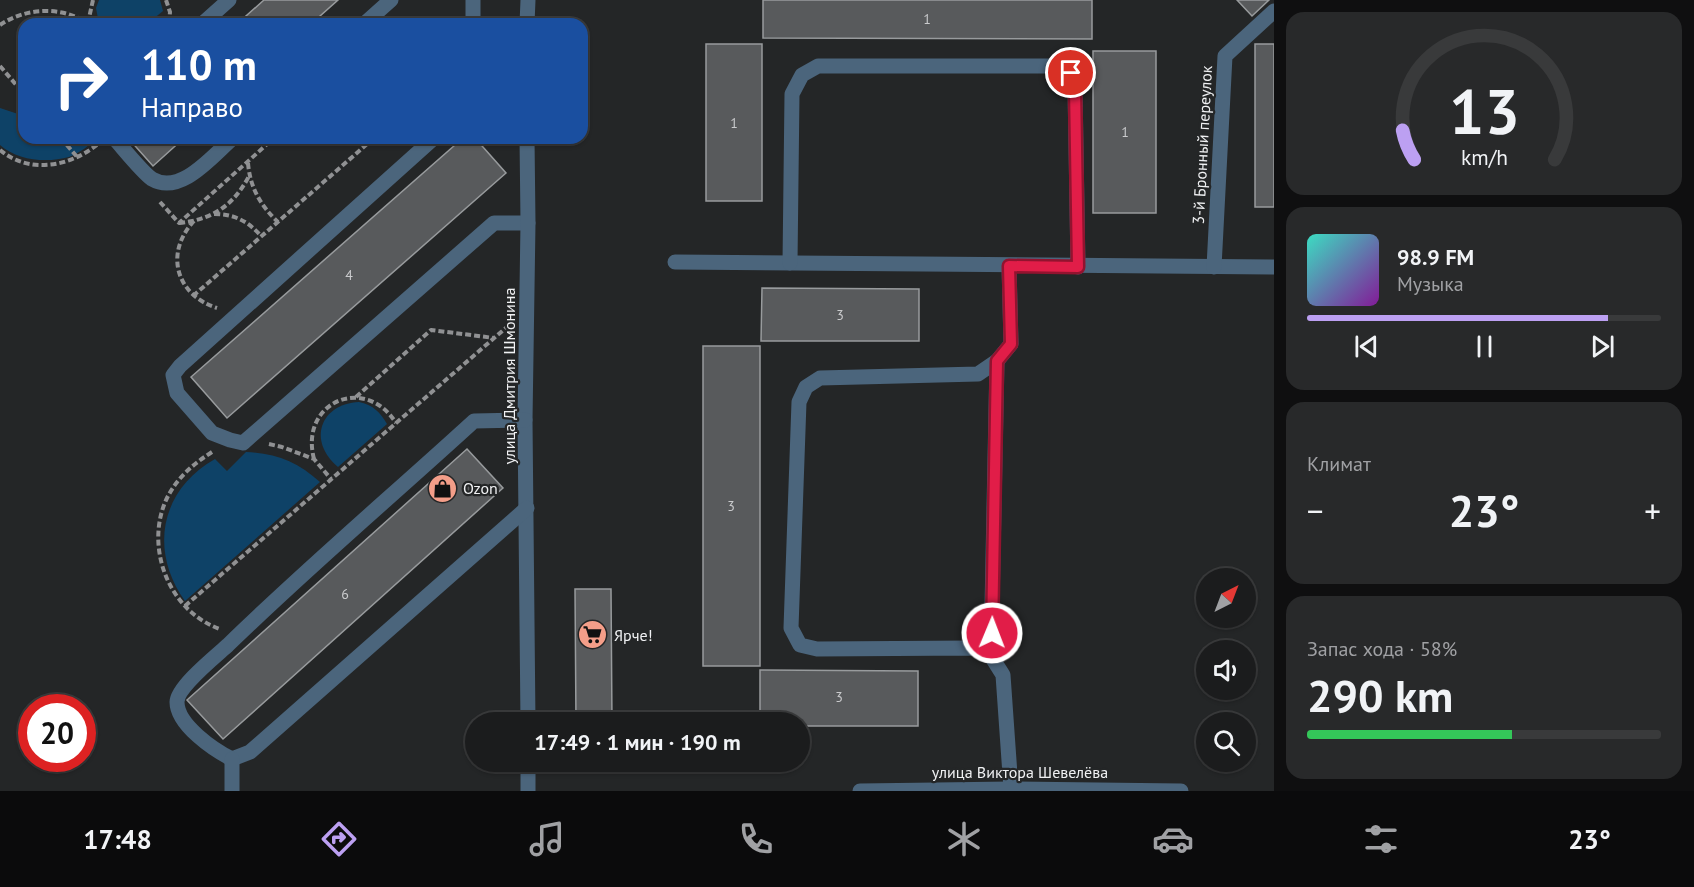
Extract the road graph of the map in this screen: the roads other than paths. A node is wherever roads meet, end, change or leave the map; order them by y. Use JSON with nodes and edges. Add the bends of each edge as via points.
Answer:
{"nodes":[{"id":1,"x":229,"y":0,"type":"edge"},
{"id":2,"x":391,"y":0,"type":"edge"},
{"id":3,"x":473,"y":0,"type":"edge"},
{"id":4,"x":528,"y":0,"type":"edge"},
{"id":5,"x":1274,"y":11,"type":"edge"},
{"id":6,"x":209,"y":18,"type":"edge"},
{"id":7,"x":371,"y":18,"type":"edge"},
{"id":8,"x":473,"y":18,"type":"edge"},
{"id":9,"x":528,"y":18,"type":"edge"},
{"id":10,"x":114,"y":144,"type":"edge"},
{"id":11,"x":226,"y":144,"type":"edge"},
{"id":12,"x":427,"y":144,"type":"edge"},
{"id":13,"x":527,"y":144,"type":"edge"},
{"id":14,"x":528,"y":223,"type":"junction"},
{"id":15,"x":675,"y":262,"type":"dead end"},
{"id":16,"x":790,"y":263,"type":"junction"},
{"id":17,"x":1009,"y":266,"type":"junction"},
{"id":18,"x":1078,"y":267,"type":"junction"},
{"id":19,"x":1214,"y":267,"type":"junction"},
{"id":20,"x":1274,"y":267,"type":"edge"},
{"id":21,"x":997,"y":361,"type":"junction"},
{"id":22,"x":525,"y":420,"type":"junction"},
{"id":23,"x":527,"y":508,"type":"junction"},
{"id":24,"x":991,"y":656,"type":"junction"},
{"id":25,"x":528,"y":712,"type":"edge"},
{"id":26,"x":232,"y":759,"type":"junction"},
{"id":27,"x":528,"y":772,"type":"edge"},
{"id":28,"x":1011,"y":789,"type":"junction"},
{"id":29,"x":232,"y":791,"type":"edge"},
{"id":30,"x":528,"y":791,"type":"edge"},
{"id":31,"x":860,"y":791,"type":"edge"},
{"id":32,"x":1181,"y":791,"type":"edge"}],
"edges":[{"from":1,"to":6,"type":"street"},
{"from":2,"to":7,"type":"street"},
{"from":3,"to":8,"type":"street"},
{"from":4,"to":9,"type":"street"},
{"from":5,"to":19,"type":"street","name":"3-й Бронный переулок","via":[[1225,56]]},
{"from":10,"to":11,"type":"street","via":[[152,178],[169,184],[182,181]]},
{"from":12,"to":14,"type":"street","via":[[173,375],[177,393],[212,433],[243,443],[494,223]]},
{"from":13,"to":14,"type":"street","name":"улица Дмитрия Шмонина"},
{"from":14,"to":22,"type":"street","name":"улица Дмитрия Шмонина"},
{"from":15,"to":16,"type":"street"},
{"from":16,"to":17,"type":"street"},
{"from":16,"to":18,"type":"street","via":[[792,94],[802,75],[818,66],[1056,66],[1071,73],[1075,88]]},
{"from":17,"to":18,"type":"street"},
{"from":17,"to":21,"type":"street","via":[[1011,344]]},
{"from":18,"to":19,"type":"street"},
{"from":19,"to":20,"type":"street"},
{"from":21,"to":24,"type":"street"},
{"from":21,"to":24,"type":"street","via":[[978,374],[820,378],[806,387],[799,402],[791,628],[800,645],[817,649],[973,648]]},
{"from":22,"to":23,"type":"street","name":"улица Дмитрия Шмонина"},
{"from":22,"to":26,"type":"street","via":[[474,421],[182,690],[177,702],[184,722],[215,751]]},
{"from":23,"to":25,"type":"street","name":"улица Дмитрия Шмонина"},
{"from":23,"to":26,"type":"street","via":[[250,752]]},
{"from":24,"to":28,"type":"street","via":[[1003,675]]},
{"from":26,"to":29,"type":"street"},
{"from":27,"to":30,"type":"street"},
{"from":28,"to":31,"type":"street","name":"улица Виктора Шевелёва"},
{"from":28,"to":32,"type":"street","name":"улица Виктора Шевелёва"}]}
